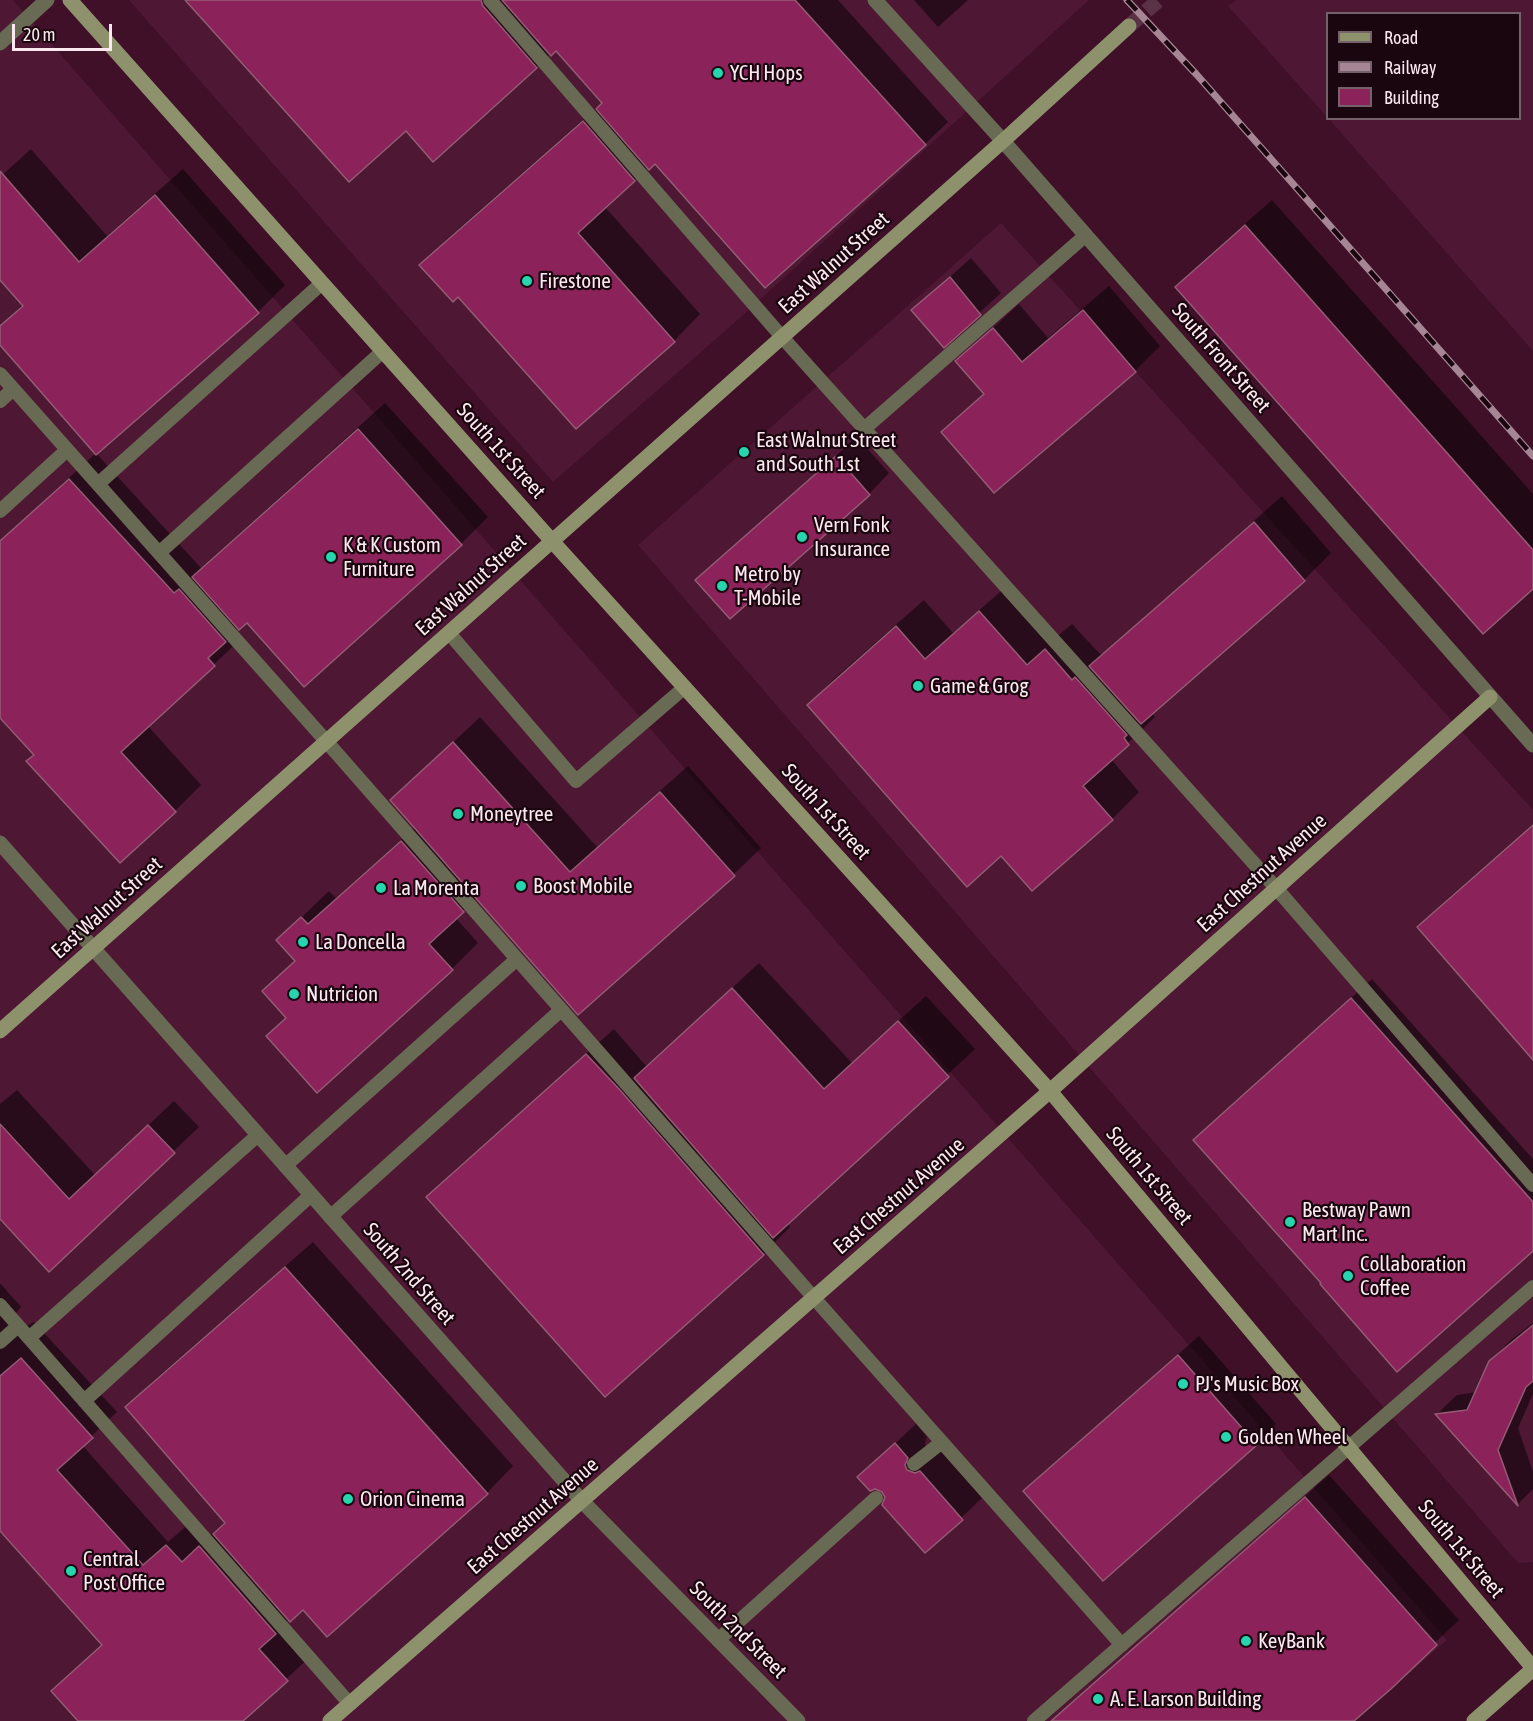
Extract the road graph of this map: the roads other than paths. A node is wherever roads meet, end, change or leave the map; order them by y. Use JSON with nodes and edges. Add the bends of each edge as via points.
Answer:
{"nodes":[{"id":1,"x":47,"y":0,"type":"edge"},
{"id":2,"x":70,"y":0,"type":"edge"},
{"id":3,"x":490,"y":0,"type":"edge"},
{"id":4,"x":875,"y":0,"type":"edge"},
{"id":5,"x":1129,"y":26,"type":"tunnel mouth"},
{"id":6,"x":0,"y":43,"type":"edge"},
{"id":7,"x":1003,"y":141,"type":"junction"},
{"id":8,"x":1086,"y":235,"type":"junction"},
{"id":9,"x":322,"y":283,"type":"junction"},
{"id":10,"x":782,"y":337,"type":"junction"},
{"id":11,"x":383,"y":351,"type":"junction"},
{"id":12,"x":0,"y":374,"type":"edge"},
{"id":13,"x":13,"y":389,"type":"junction"},
{"id":14,"x":0,"y":401,"type":"edge"},
{"id":15,"x":864,"y":429,"type":"junction"},
{"id":16,"x":67,"y":450,"type":"junction"},
{"id":17,"x":98,"y":484,"type":"junction"},
{"id":18,"x":0,"y":511,"type":"edge"},
{"id":19,"x":552,"y":541,"type":"junction"},
{"id":20,"x":159,"y":553,"type":"junction"},
{"id":21,"x":449,"y":633,"type":"junction"},
{"id":22,"x":685,"y":687,"type":"junction"},
{"id":23,"x":1490,"y":697,"type":"junction"},
{"id":24,"x":326,"y":741,"type":"junction"},
{"id":25,"x":1533,"y":745,"type":"edge"},
{"id":26,"x":0,"y":843,"type":"edge"},
{"id":27,"x":1276,"y":888,"type":"junction"},
{"id":28,"x":93,"y":948,"type":"junction"},
{"id":29,"x":516,"y":959,"type":"junction"},
{"id":30,"x":561,"y":1010,"type":"junction"},
{"id":31,"x":0,"y":1031,"type":"edge"},
{"id":32,"x":1050,"y":1090,"type":"junction"},
{"id":33,"x":258,"y":1135,"type":"junction"},
{"id":34,"x":285,"y":1166,"type":"junction"},
{"id":35,"x":1533,"y":1185,"type":"edge"},
{"id":36,"x":311,"y":1194,"type":"junction"},
{"id":37,"x":330,"y":1217,"type":"junction"},
{"id":38,"x":1533,"y":1287,"type":"edge"},
{"id":39,"x":814,"y":1298,"type":"junction"},
{"id":40,"x":0,"y":1305,"type":"edge"},
{"id":41,"x":18,"y":1326,"type":"junction"},
{"id":42,"x":29,"y":1338,"type":"junction"},
{"id":43,"x":0,"y":1342,"type":"edge"},
{"id":44,"x":84,"y":1401,"type":"junction"},
{"id":45,"x":942,"y":1442,"type":"junction"},
{"id":46,"x":1349,"y":1447,"type":"junction"},
{"id":47,"x":914,"y":1464,"type":"dead end"},
{"id":48,"x":876,"y":1498,"type":"dead end"},
{"id":49,"x":583,"y":1502,"type":"junction"},
{"id":50,"x":718,"y":1640,"type":"junction"},
{"id":51,"x":1122,"y":1645,"type":"junction"},
{"id":52,"x":1533,"y":1669,"type":"edge"},
{"id":53,"x":350,"y":1704,"type":"junction"},
{"id":54,"x":330,"y":1721,"type":"edge"},
{"id":55,"x":798,"y":1721,"type":"edge"},
{"id":56,"x":1034,"y":1721,"type":"edge"},
{"id":57,"x":1474,"y":1721,"type":"edge"}],
"edges":[{"from":1,"to":6,"type":"street"},
{"from":2,"to":9,"type":"street","name":"South 1st Street"},
{"from":3,"to":10,"type":"lane"},
{"from":4,"to":7,"type":"street","name":"South Front Street"},
{"from":5,"to":7,"type":"street","name":"East Walnut Street"},
{"from":7,"to":8,"type":"street","name":"South Front Street"},
{"from":7,"to":10,"type":"street","name":"East Walnut Street"},
{"from":8,"to":15,"type":"lane"},
{"from":8,"to":23,"type":"street","name":"South Front Street"},
{"from":9,"to":11,"type":"street","name":"South 1st Street"},
{"from":9,"to":17,"type":"lane"},
{"from":10,"to":15,"type":"lane"},
{"from":10,"to":19,"type":"street","name":"East Walnut Street"},
{"from":11,"to":19,"type":"street","name":"South 1st Street"},
{"from":11,"to":20,"type":"lane"},
{"from":12,"to":13,"type":"lane"},
{"from":13,"to":14,"type":"lane"},
{"from":13,"to":16,"type":"lane"},
{"from":15,"to":27,"type":"lane"},
{"from":16,"to":17,"type":"lane"},
{"from":16,"to":18,"type":"lane"},
{"from":17,"to":20,"type":"lane"},
{"from":19,"to":21,"type":"street","name":"East Walnut Street"},
{"from":19,"to":22,"type":"street","name":"South 1st Street"},
{"from":20,"to":24,"type":"lane"},
{"from":21,"to":22,"type":"lane","via":[[576,781]]},
{"from":21,"to":24,"type":"street","name":"East Walnut Street"},
{"from":22,"to":32,"type":"street","name":"South 1st Street"},
{"from":23,"to":25,"type":"street","name":"South Front Street"},
{"from":23,"to":27,"type":"street","name":"East Chestnut Avenue"},
{"from":24,"to":28,"type":"street","name":"East Walnut Street"},
{"from":24,"to":29,"type":"lane"},
{"from":26,"to":28,"type":"street","name":"South 2nd Street"},
{"from":27,"to":32,"type":"street","name":"East Chestnut Avenue"},
{"from":27,"to":35,"type":"lane"},
{"from":28,"to":31,"type":"street","name":"East Walnut Street"},
{"from":28,"to":33,"type":"street","name":"South 2nd Street"},
{"from":29,"to":30,"type":"lane"},
{"from":29,"to":34,"type":"lane"},
{"from":30,"to":37,"type":"lane"},
{"from":30,"to":39,"type":"lane"},
{"from":32,"to":39,"type":"street","name":"East Chestnut Avenue"},
{"from":32,"to":46,"type":"street","name":"South 1st Street"},
{"from":33,"to":34,"type":"street","name":"South 2nd Street"},
{"from":33,"to":42,"type":"lane"},
{"from":34,"to":36,"type":"street","name":"South 2nd Street"},
{"from":36,"to":37,"type":"street","name":"South 2nd Street"},
{"from":36,"to":44,"type":"lane"},
{"from":37,"to":49,"type":"street","name":"South 2nd Street"},
{"from":38,"to":46,"type":"lane"},
{"from":39,"to":45,"type":"lane"},
{"from":39,"to":49,"type":"street","name":"East Chestnut Avenue"},
{"from":40,"to":41,"type":"lane"},
{"from":41,"to":42,"type":"lane"},
{"from":41,"to":43,"type":"lane"},
{"from":42,"to":44,"type":"lane"},
{"from":44,"to":53,"type":"lane"},
{"from":45,"to":47,"type":"lane"},
{"from":45,"to":51,"type":"lane"},
{"from":46,"to":51,"type":"lane"},
{"from":46,"to":52,"type":"street","name":"South 1st Street"},
{"from":48,"to":50,"type":"lane"},
{"from":49,"to":50,"type":"street","name":"South 2nd Street"},
{"from":49,"to":53,"type":"street","name":"East Chestnut Avenue"},
{"from":50,"to":55,"type":"street","name":"South 2nd Street"},
{"from":51,"to":56,"type":"lane"},
{"from":52,"to":57,"type":"street"},
{"from":53,"to":54,"type":"street","name":"East Chestnut Avenue"}]}
